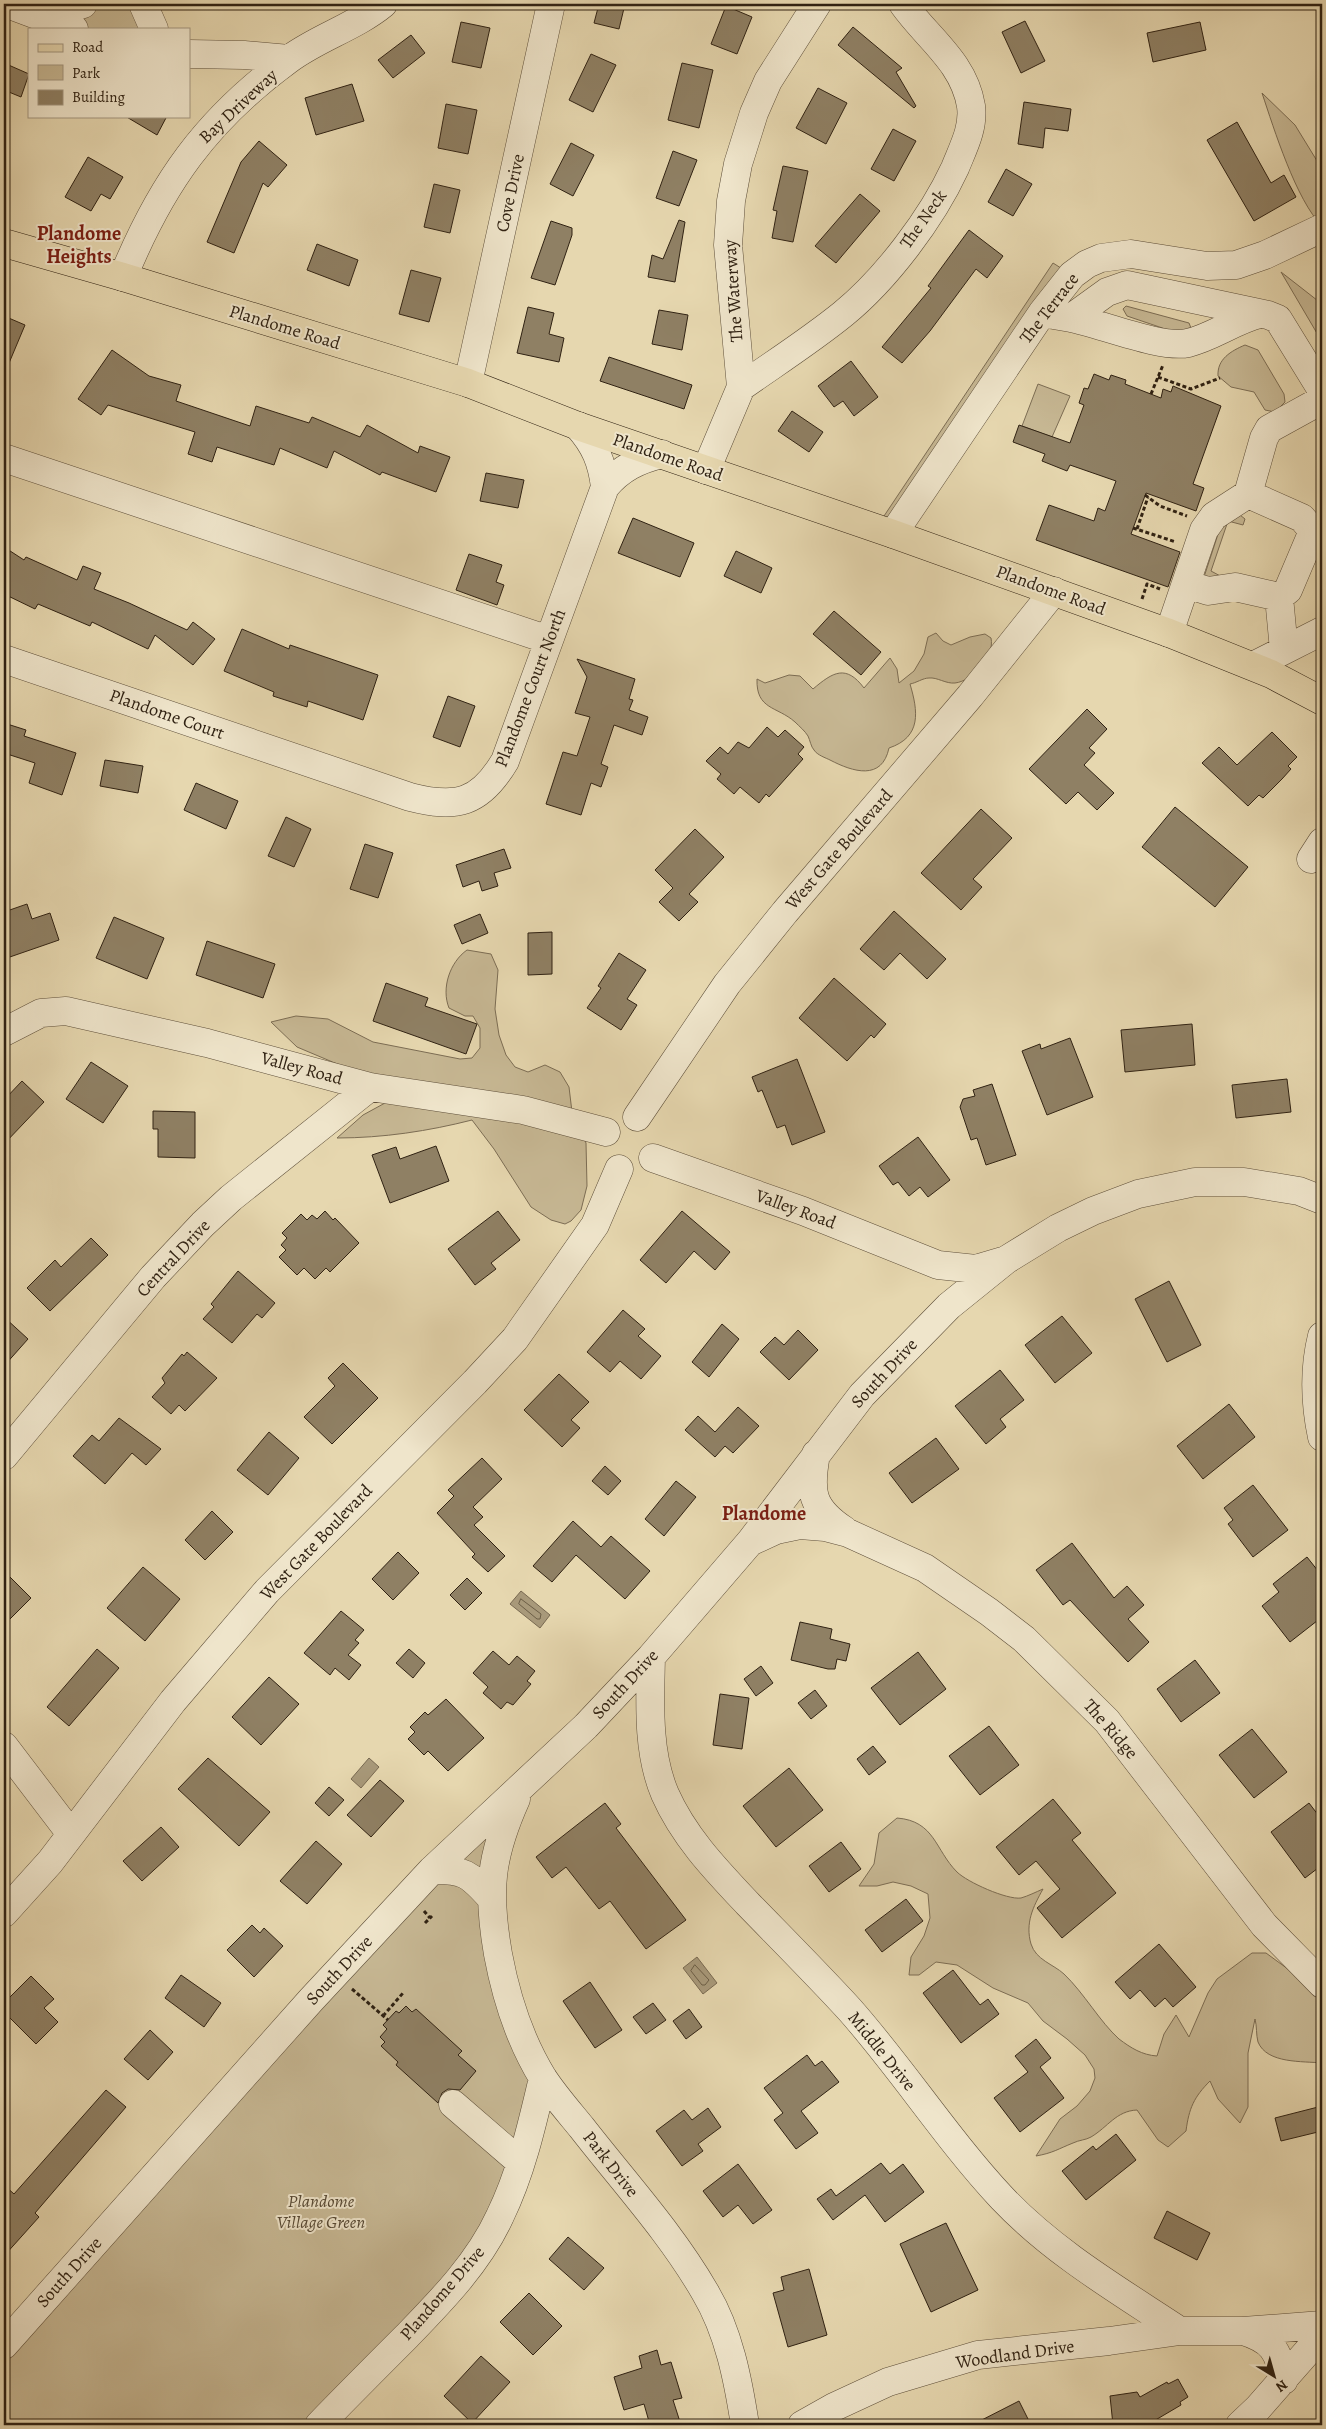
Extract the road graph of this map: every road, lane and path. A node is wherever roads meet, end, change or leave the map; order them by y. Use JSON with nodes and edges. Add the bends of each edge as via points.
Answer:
{"nodes":[{"id":1,"x":83,"y":4,"type":"edge"},
{"id":2,"x":144,"y":4,"type":"edge"},
{"id":3,"x":383,"y":4,"type":"edge"},
{"id":4,"x":551,"y":4,"type":"edge"},
{"id":5,"x":817,"y":4,"type":"edge"},
{"id":6,"x":903,"y":4,"type":"edge"},
{"id":7,"x":18,"y":7,"type":"edge"},
{"id":8,"x":71,"y":28,"type":"edge"},
{"id":9,"x":154,"y":28,"type":"edge"},
{"id":10,"x":190,"y":54,"type":"edge"},
{"id":11,"x":289,"y":59,"type":"junction"},
{"id":12,"x":1322,"y":228,"type":"edge"},
{"id":13,"x":4,"y":243,"type":"edge"},
{"id":14,"x":123,"y":277,"type":"junction"},
{"id":15,"x":1042,"y":313,"type":"junction"},
{"id":16,"x":1260,"y":314,"type":"junction"},
{"id":17,"x":1070,"y":318,"type":"junction"},
{"id":18,"x":1171,"y":346,"type":"junction"},
{"id":19,"x":1158,"y":377,"type":"junction"},
{"id":20,"x":1220,"y":378,"type":"dead end"},
{"id":21,"x":468,"y":383,"type":"junction"},
{"id":22,"x":741,"y":387,"type":"junction"},
{"id":23,"x":1151,"y":394,"type":"dead end"},
{"id":24,"x":578,"y":426,"type":"junction"},
{"id":25,"x":662,"y":454,"type":"junction"},
{"id":26,"x":4,"y":458,"type":"edge"},
{"id":27,"x":706,"y":470,"type":"junction"},
{"id":28,"x":605,"y":487,"type":"junction"},
{"id":29,"x":1248,"y":494,"type":"junction"},
{"id":30,"x":1208,"y":524,"type":"junction"},
{"id":31,"x":893,"y":534,"type":"junction"},
{"id":32,"x":1177,"y":542,"type":"dead end"},
{"id":33,"x":1174,"y":587,"type":"junction"},
{"id":34,"x":1054,"y":591,"type":"junction"},
{"id":35,"x":1143,"y":595,"type":"dead end"},
{"id":36,"x":1279,"y":597,"type":"junction"},
{"id":37,"x":1322,"y":631,"type":"edge"},
{"id":38,"x":1169,"y":633,"type":"junction"},
{"id":39,"x":549,"y":640,"type":"junction"},
{"id":40,"x":1284,"y":650,"type":"junction"},
{"id":41,"x":4,"y":659,"type":"edge"},
{"id":42,"x":1253,"y":666,"type":"junction"},
{"id":43,"x":1322,"y":701,"type":"edge"},
{"id":44,"x":331,"y":770,"type":"joint"},
{"id":45,"x":4,"y":1032,"type":"edge"},
{"id":46,"x":370,"y":1087,"type":"junction"},
{"id":47,"x":637,"y":1118,"type":"junction"},
{"id":48,"x":606,"y":1132,"type":"junction"},
{"id":49,"x":654,"y":1158,"type":"junction"},
{"id":50,"x":619,"y":1169,"type":"junction"},
{"id":51,"x":1322,"y":1200,"type":"edge"},
{"id":52,"x":1006,"y":1260,"type":"junction"},
{"id":53,"x":938,"y":1265,"type":"junction"},
{"id":54,"x":950,"y":1306,"type":"junction"},
{"id":55,"x":1322,"y":1336,"type":"edge"},
{"id":56,"x":1322,"y":1436,"type":"edge"},
{"id":57,"x":816,"y":1454,"type":"junction"},
{"id":58,"x":4,"y":1456,"type":"edge"},
{"id":59,"x":848,"y":1532,"type":"junction"},
{"id":60,"x":750,"y":1542,"type":"junction"},
{"id":61,"x":652,"y":1657,"type":"junction"},
{"id":62,"x":4,"y":1746,"type":"edge"},
{"id":63,"x":519,"y":1791,"type":"junction"},
{"id":64,"x":72,"y":1834,"type":"junction"},
{"id":65,"x":432,"y":1870,"type":"junction"},
{"id":66,"x":491,"y":1898,"type":"junction"},
{"id":67,"x":4,"y":1913,"type":"edge"},
{"id":68,"x":432,"y":1916,"type":"dead end"},
{"id":69,"x":425,"y":1923,"type":"dead end"},
{"id":70,"x":335,"y":1974,"type":"junction"},
{"id":71,"x":1322,"y":1984,"type":"edge"},
{"id":72,"x":403,"y":1993,"type":"dead end"},
{"id":73,"x":384,"y":2016,"type":"junction"},
{"id":74,"x":388,"y":2020,"type":"dead end"},
{"id":75,"x":543,"y":2078,"type":"junction"},
{"id":76,"x":453,"y":2104,"type":"dead end"},
{"id":77,"x":520,"y":2162,"type":"junction"},
{"id":78,"x":1322,"y":2324,"type":"edge"},
{"id":79,"x":1180,"y":2331,"type":"junction"},
{"id":80,"x":1243,"y":2331,"type":"junction"},
{"id":81,"x":1322,"y":2335,"type":"edge"},
{"id":82,"x":4,"y":2345,"type":"edge"},
{"id":83,"x":1284,"y":2380,"type":"junction"},
{"id":84,"x":318,"y":2425,"type":"edge"},
{"id":85,"x":745,"y":2425,"type":"edge"},
{"id":86,"x":802,"y":2425,"type":"edge"},
{"id":87,"x":1240,"y":2425,"type":"edge"}],
"edges":[{"from":1,"to":7,"type":"street","via":[[63,10]]},
{"from":2,"to":9,"type":"street"},
{"from":3,"to":11,"type":"street","name":"Bay Driveway"},
{"from":4,"to":21,"type":"street","name":"Cove Drive"},
{"from":5,"to":22,"type":"street","name":"The Waterway","via":[[768,81],[738,164],[728,245]]},
{"from":6,"to":22,"type":"street","name":"The Neck","via":[[940,44],[960,73],[971,106],[967,140],[934,209],[876,282],[843,314]]},
{"from":7,"to":8,"type":"street"},
{"from":10,"to":11,"type":"street"},
{"from":11,"to":14,"type":"street","name":"Bay Driveway","via":[[241,98],[193,149],[143,228]]},
{"from":12,"to":15,"type":"street","name":"The Terrace","via":[[1236,265],[1207,266],[1132,254],[1101,258],[1072,275]]},
{"from":13,"to":14,"type":"main road","name":"Plandome Road"},
{"from":14,"to":21,"type":"main road","name":"Plandome Road"},
{"from":15,"to":17,"type":"street"},
{"from":15,"to":31,"type":"street","name":"The Terrace"},
{"from":16,"to":17,"type":"street","via":[[1127,285],[1107,292]]},
{"from":16,"to":18,"type":"street","via":[[1197,340]]},
{"from":16,"to":29,"type":"street","via":[[1278,319],[1322,393],[1318,402],[1269,429]]},
{"from":17,"to":18,"type":"street"},
{"from":18,"to":19,"type":"path"},
{"from":19,"to":20,"type":"path","via":[[1191,389]]},
{"from":19,"to":23,"type":"path"},
{"from":21,"to":24,"type":"main road","name":"Plandome Road"},
{"from":22,"to":27,"type":"street","name":"The Waterway"},
{"from":24,"to":25,"type":"main road","name":"Plandome Road"},
{"from":24,"to":28,"type":"street","name":"Plandome Court North","via":[[598,453]]},
{"from":25,"to":27,"type":"main road","name":"Plandome Road"},
{"from":25,"to":28,"type":"street","name":"Plandome Court North","via":[[629,466],[616,474]]},
{"from":26,"to":39,"type":"street"},
{"from":27,"to":31,"type":"main road","name":"Plandome Road"},
{"from":28,"to":39,"type":"street","name":"Plandome Court North"},
{"from":29,"to":30,"type":"street","via":[[1225,507]]},
{"from":29,"to":36,"type":"street","via":[[1302,518],[1313,531],[1288,590]]},
{"from":30,"to":32,"type":"path","via":[[1160,506],[1147,495],[1135,528]]},
{"from":30,"to":33,"type":"street"},
{"from":31,"to":34,"type":"main road","name":"Plandome Road"},
{"from":33,"to":35,"type":"path","via":[[1147,584]]},
{"from":33,"to":36,"type":"street","via":[[1208,591],[1235,587]]},
{"from":33,"to":38,"type":"street"},
{"from":34,"to":38,"type":"main road","name":"Plandome Road"},
{"from":34,"to":47,"type":"street","name":"West Gate Boulevard","via":[[970,696],[727,984]]},
{"from":36,"to":40,"type":"street"},
{"from":37,"to":40,"type":"street"},
{"from":38,"to":42,"type":"main road","name":"Plandome Road"},
{"from":39,"to":44,"type":"street","name":"Plandome Court North","via":[[505,761],[492,782],[479,793],[458,803],[434,803]]},
{"from":40,"to":42,"type":"street"},
{"from":41,"to":44,"type":"street","name":"Plandome Court"},
{"from":42,"to":43,"type":"main road","name":"Plandome Road"},
{"from":45,"to":46,"type":"street","name":"Valley Road","via":[[41,1013],[66,1011],[207,1043]]},
{"from":46,"to":48,"type":"street","name":"Valley Road","via":[[523,1110]]},
{"from":46,"to":58,"type":"street","name":"Central Drive","via":[[203,1224],[153,1277]]},
{"from":47,"to":48,"type":"street","via":[[619,1120]]},
{"from":47,"to":49,"type":"street","via":[[645,1121],[656,1136],[658,1145]]},
{"from":48,"to":50,"type":"street","via":[[603,1149],[606,1158]]},
{"from":49,"to":50,"type":"street","via":[[636,1171]]},
{"from":49,"to":53,"type":"street","name":"Valley Road","via":[[803,1211]]},
{"from":50,"to":64,"type":"street","name":"West Gate Boulevard","via":[[595,1225],[515,1339],[267,1591],[173,1702]]},
{"from":51,"to":52,"type":"street","name":"South Drive","via":[[1299,1191],[1244,1182],[1195,1182],[1138,1194],[1093,1211]]},
{"from":52,"to":53,"type":"street","name":"Valley Road","via":[[976,1269]]},
{"from":52,"to":54,"type":"street","name":"South Drive"},
{"from":53,"to":54,"type":"street"},
{"from":54,"to":57,"type":"street","name":"South Drive","via":[[862,1395]]},
{"from":55,"to":56,"type":"street","via":[[1316,1358],[1317,1412]]},
{"from":57,"to":59,"type":"street","name":"The Ridge","via":[[812,1491],[816,1503],[829,1520]]},
{"from":57,"to":60,"type":"street","name":"South Drive"},
{"from":59,"to":60,"type":"street","name":"The Ridge","via":[[800,1525],[776,1530]]},
{"from":59,"to":71,"type":"street","name":"The Ridge","via":[[925,1568],[1024,1639],[1107,1721],[1264,1925]]},
{"from":60,"to":61,"type":"street","name":"South Drive"},
{"from":61,"to":63,"type":"street","name":"South Drive"},
{"from":61,"to":79,"type":"street","name":"Middle Drive","via":[[653,1743],[664,1792],[679,1823],[711,1865],[850,2011],[1002,2198],[1082,2267]]},
{"from":62,"to":64,"type":"street"},
{"from":63,"to":65,"type":"street","name":"South Drive"},
{"from":63,"to":66,"type":"street","name":"Park Drive","via":[[495,1852]]},
{"from":64,"to":67,"type":"street","name":"West Gate Boulevard"},
{"from":65,"to":66,"type":"street","via":[[461,1871]]},
{"from":65,"to":70,"type":"street","name":"South Drive"},
{"from":66,"to":75,"type":"street","name":"Park Drive","via":[[504,1987],[523,2040]]},
{"from":68,"to":69,"type":"path"},
{"from":70,"to":73,"type":"path"},
{"from":70,"to":82,"type":"street","name":"South Drive"},
{"from":72,"to":73,"type":"path"},
{"from":73,"to":74,"type":"path"},
{"from":75,"to":77,"type":"street","name":"Plandome Drive"},
{"from":75,"to":85,"type":"street","name":"Park Drive","via":[[662,2229],[706,2292],[730,2349]]},
{"from":76,"to":77,"type":"street"},
{"from":77,"to":84,"type":"street","name":"Plandome Drive","via":[[500,2216],[472,2262],[428,2314]]},
{"from":78,"to":80,"type":"street"},
{"from":79,"to":80,"type":"street"},
{"from":79,"to":86,"type":"street","name":"Woodland Drive","via":[[978,2355],[888,2382]]},
{"from":80,"to":83,"type":"street","via":[[1263,2339],[1277,2353]]},
{"from":81,"to":83,"type":"street"},
{"from":83,"to":87,"type":"street"}]}
